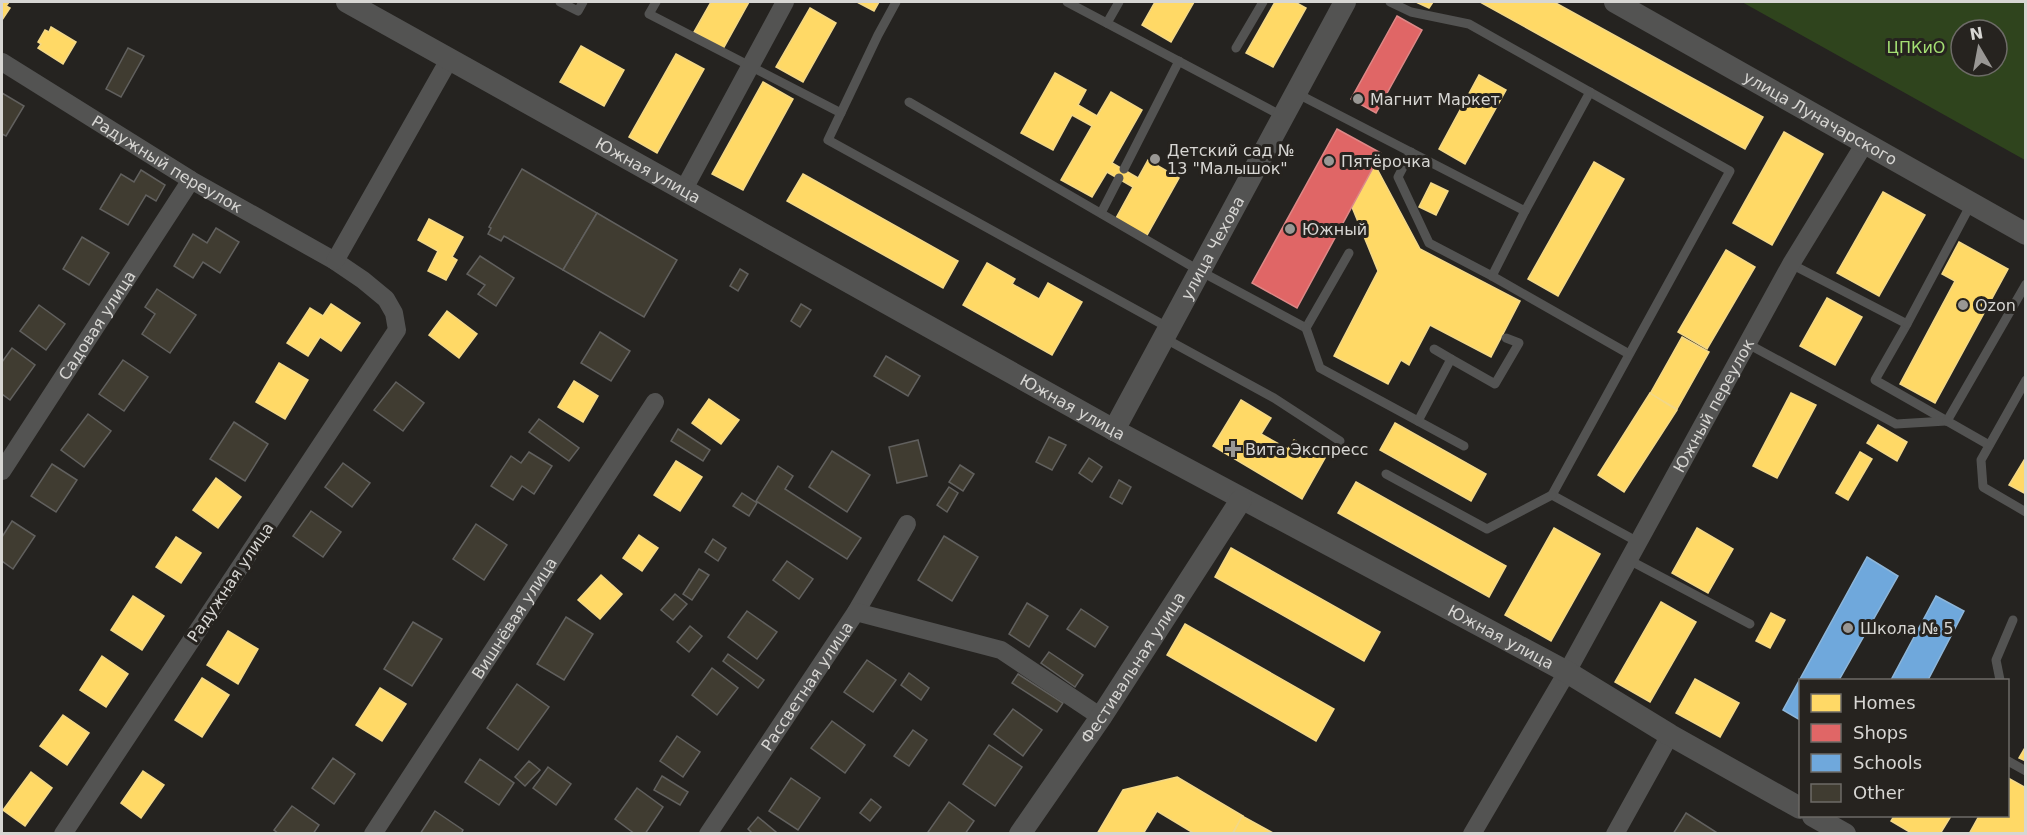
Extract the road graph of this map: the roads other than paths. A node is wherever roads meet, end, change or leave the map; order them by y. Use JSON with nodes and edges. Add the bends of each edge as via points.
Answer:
{"nodes":[{"id":1,"x":347,"y":2,"type":"edge"},
{"id":2,"x":560,"y":2,"type":"edge"},
{"id":3,"x":583,"y":2,"type":"edge"},
{"id":4,"x":656,"y":2,"type":"edge"},
{"id":5,"x":785,"y":2,"type":"edge"},
{"id":6,"x":896,"y":2,"type":"edge"},
{"id":7,"x":1067,"y":2,"type":"edge"},
{"id":8,"x":1119,"y":2,"type":"edge"},
{"id":9,"x":1263,"y":2,"type":"edge"},
{"id":10,"x":1345,"y":2,"type":"edge"},
{"id":11,"x":1390,"y":2,"type":"edge"},
{"id":12,"x":1615,"y":2,"type":"edge"},
{"id":13,"x":1107,"y":23,"type":"junction"},
{"id":14,"x":1236,"y":48,"type":"dead end"},
{"id":15,"x":450,"y":58,"type":"junction"},
{"id":16,"x":1179,"y":61,"type":"junction"},
{"id":17,"x":2,"y":62,"type":"edge"},
{"id":18,"x":749,"y":67,"type":"junction"},
{"id":19,"x":1590,"y":92,"type":"junction"},
{"id":20,"x":1296,"y":93,"type":"junction"},
{"id":21,"x":909,"y":102,"type":"dead end"},
{"id":22,"x":841,"y":113,"type":"junction"},
{"id":23,"x":1283,"y":116,"type":"junction"},
{"id":24,"x":1865,"y":143,"type":"junction"},
{"id":25,"x":1411,"y":152,"type":"junction"},
{"id":26,"x":191,"y":180,"type":"junction"},
{"id":27,"x":684,"y":189,"type":"junction"},
{"id":28,"x":1971,"y":204,"type":"junction"},
{"id":29,"x":1525,"y":211,"type":"junction"},
{"id":30,"x":1101,"y":213,"type":"junction"},
{"id":31,"x":2025,"y":234,"type":"edge"},
{"id":32,"x":1348,"y":253,"type":"dead end"},
{"id":33,"x":335,"y":261,"type":"junction"},
{"id":34,"x":1791,"y":264,"type":"junction"},
{"id":35,"x":1200,"y":271,"type":"junction"},
{"id":36,"x":1492,"y":276,"type":"junction"},
{"id":37,"x":2025,"y":284,"type":"edge"},
{"id":38,"x":1907,"y":324,"type":"junction"},
{"id":39,"x":1306,"y":328,"type":"junction"},
{"id":40,"x":397,"y":330,"type":"joint"},
{"id":41,"x":1167,"y":333,"type":"junction"},
{"id":42,"x":1506,"y":338,"type":"dead end"},
{"id":43,"x":1748,"y":344,"type":"junction"},
{"id":44,"x":1434,"y":349,"type":"dead end"},
{"id":45,"x":1629,"y":354,"type":"junction"},
{"id":46,"x":1451,"y":359,"type":"junction"},
{"id":47,"x":2025,"y":380,"type":"edge"},
{"id":48,"x":656,"y":402,"type":"dead end"},
{"id":49,"x":1418,"y":421,"type":"junction"},
{"id":50,"x":1947,"y":421,"type":"junction"},
{"id":51,"x":1114,"y":430,"type":"junction"},
{"id":52,"x":1340,"y":441,"type":"dead end"},
{"id":53,"x":1989,"y":445,"type":"junction"},
{"id":54,"x":1464,"y":446,"type":"dead end"},
{"id":55,"x":2,"y":471,"type":"edge"},
{"id":56,"x":1386,"y":474,"type":"dead end"},
{"id":57,"x":1552,"y":495,"type":"junction"},
{"id":58,"x":1241,"y":500,"type":"junction"},
{"id":59,"x":2025,"y":512,"type":"edge"},
{"id":60,"x":907,"y":524,"type":"dead end"},
{"id":61,"x":1638,"y":542,"type":"junction"},
{"id":62,"x":1629,"y":560,"type":"junction"},
{"id":63,"x":856,"y":612,"type":"junction"},
{"id":64,"x":2013,"y":620,"type":"dead end"},
{"id":65,"x":1750,"y":624,"type":"dead end"},
{"id":66,"x":1567,"y":672,"type":"junction"},
{"id":67,"x":2000,"y":679,"type":"edge"},
{"id":68,"x":1101,"y":717,"type":"junction"},
{"id":69,"x":1670,"y":735,"type":"junction"},
{"id":70,"x":2009,"y":762,"type":"edge"},
{"id":71,"x":2025,"y":771,"type":"edge"},
{"id":72,"x":1799,"y":807,"type":"edge"},
{"id":73,"x":1815,"y":817,"type":"edge"},
{"id":74,"x":63,"y":834,"type":"edge"},
{"id":75,"x":373,"y":834,"type":"edge"},
{"id":76,"x":708,"y":834,"type":"edge"},
{"id":77,"x":1020,"y":834,"type":"edge"},
{"id":78,"x":1472,"y":834,"type":"edge"},
{"id":79,"x":1615,"y":834,"type":"edge"},
{"id":80,"x":1845,"y":834,"type":"edge"}],
"edges":[{"from":1,"to":15,"type":"street","name":"Южная улица"},
{"from":2,"to":3,"type":"lane","via":[[578,11]]},
{"from":4,"to":18,"type":"lane","via":[[649,14]]},
{"from":5,"to":18,"type":"street"},
{"from":6,"to":22,"type":"lane"},
{"from":7,"to":13,"type":"lane"},
{"from":8,"to":13,"type":"lane"},
{"from":9,"to":14,"type":"lane"},
{"from":10,"to":20,"type":"street","name":"улица Чехова"},
{"from":11,"to":19,"type":"lane","via":[[1411,12],[1469,24]]},
{"from":12,"to":24,"type":"street","name":"улица Луначарского"},
{"from":13,"to":16,"type":"lane"},
{"from":15,"to":27,"type":"street","name":"Южная улица"},
{"from":15,"to":33,"type":"street"},
{"from":16,"to":23,"type":"lane"},
{"from":16,"to":30,"type":"lane"},
{"from":17,"to":26,"type":"street","name":"Радужный переулок"},
{"from":18,"to":22,"type":"lane"},
{"from":18,"to":27,"type":"street"},
{"from":19,"to":29,"type":"lane"},
{"from":19,"to":45,"type":"lane","via":[[1730,171]]},
{"from":20,"to":23,"type":"street","name":"улица Чехова"},
{"from":20,"to":25,"type":"lane"},
{"from":21,"to":30,"type":"lane"},
{"from":22,"to":41,"type":"lane","via":[[828,140]]},
{"from":23,"to":35,"type":"street","name":"улица Чехова"},
{"from":24,"to":28,"type":"street","name":"улица Луначарского"},
{"from":24,"to":34,"type":"street","name":"Южный переулок"},
{"from":25,"to":29,"type":"lane"},
{"from":25,"to":36,"type":"lane","via":[[1398,177],[1430,243]]},
{"from":26,"to":33,"type":"street","name":"Радужный переулок"},
{"from":26,"to":55,"type":"street","name":"Садовая улица"},
{"from":27,"to":51,"type":"street","name":"Южная улица"},
{"from":28,"to":31,"type":"street","name":"улица Луначарского"},
{"from":28,"to":38,"type":"lane"},
{"from":29,"to":36,"type":"lane"},
{"from":30,"to":35,"type":"lane"},
{"from":32,"to":39,"type":"lane"},
{"from":33,"to":40,"type":"street","name":"Радужный переулок","via":[[387,298]]},
{"from":34,"to":38,"type":"lane"},
{"from":34,"to":43,"type":"street","name":"Южный переулок"},
{"from":35,"to":39,"type":"lane"},
{"from":35,"to":41,"type":"street","name":"улица Чехова"},
{"from":36,"to":45,"type":"lane"},
{"from":37,"to":50,"type":"lane"},
{"from":38,"to":50,"type":"lane","via":[[1875,380]]},
{"from":39,"to":49,"type":"lane","via":[[1320,368]]},
{"from":40,"to":74,"type":"street","name":"Радужная улица"},
{"from":41,"to":51,"type":"street","name":"улица Чехова"},
{"from":41,"to":52,"type":"lane"},
{"from":42,"to":46,"type":"lane","via":[[1519,344],[1495,384]]},
{"from":43,"to":50,"type":"lane","via":[[1896,424]]},
{"from":43,"to":61,"type":"street","name":"Южный переулок"},
{"from":44,"to":46,"type":"lane"},
{"from":45,"to":57,"type":"lane"},
{"from":46,"to":49,"type":"lane"},
{"from":47,"to":53,"type":"lane"},
{"from":48,"to":75,"type":"street","name":"Вишнёвая улица"},
{"from":49,"to":54,"type":"lane"},
{"from":50,"to":53,"type":"lane"},
{"from":51,"to":58,"type":"street","name":"Южная улица"},
{"from":53,"to":59,"type":"lane","via":[[1981,459],[1983,487]]},
{"from":56,"to":57,"type":"lane","via":[[1487,529]]},
{"from":57,"to":61,"type":"lane"},
{"from":58,"to":66,"type":"street","name":"Южная улица"},
{"from":58,"to":68,"type":"street","name":"Фестивальная улица"},
{"from":60,"to":63,"type":"street"},
{"from":61,"to":62,"type":"street","name":"Южный переулок"},
{"from":62,"to":65,"type":"lane"},
{"from":62,"to":66,"type":"street","name":"Южный переулок"},
{"from":63,"to":68,"type":"street","name":"Рассветная улица","via":[[1001,650]]},
{"from":63,"to":76,"type":"street","name":"Рассветная улица"},
{"from":64,"to":67,"type":"lane","via":[[1996,660]]},
{"from":66,"to":69,"type":"street","name":"Южная улица"},
{"from":66,"to":78,"type":"street","name":"Южный переулок"},
{"from":68,"to":77,"type":"street","name":"Фестивальная улица"},
{"from":69,"to":72,"type":"street","name":"Южная улица"},
{"from":69,"to":79,"type":"street"},
{"from":70,"to":71,"type":"lane"},
{"from":73,"to":80,"type":"street"}]}
